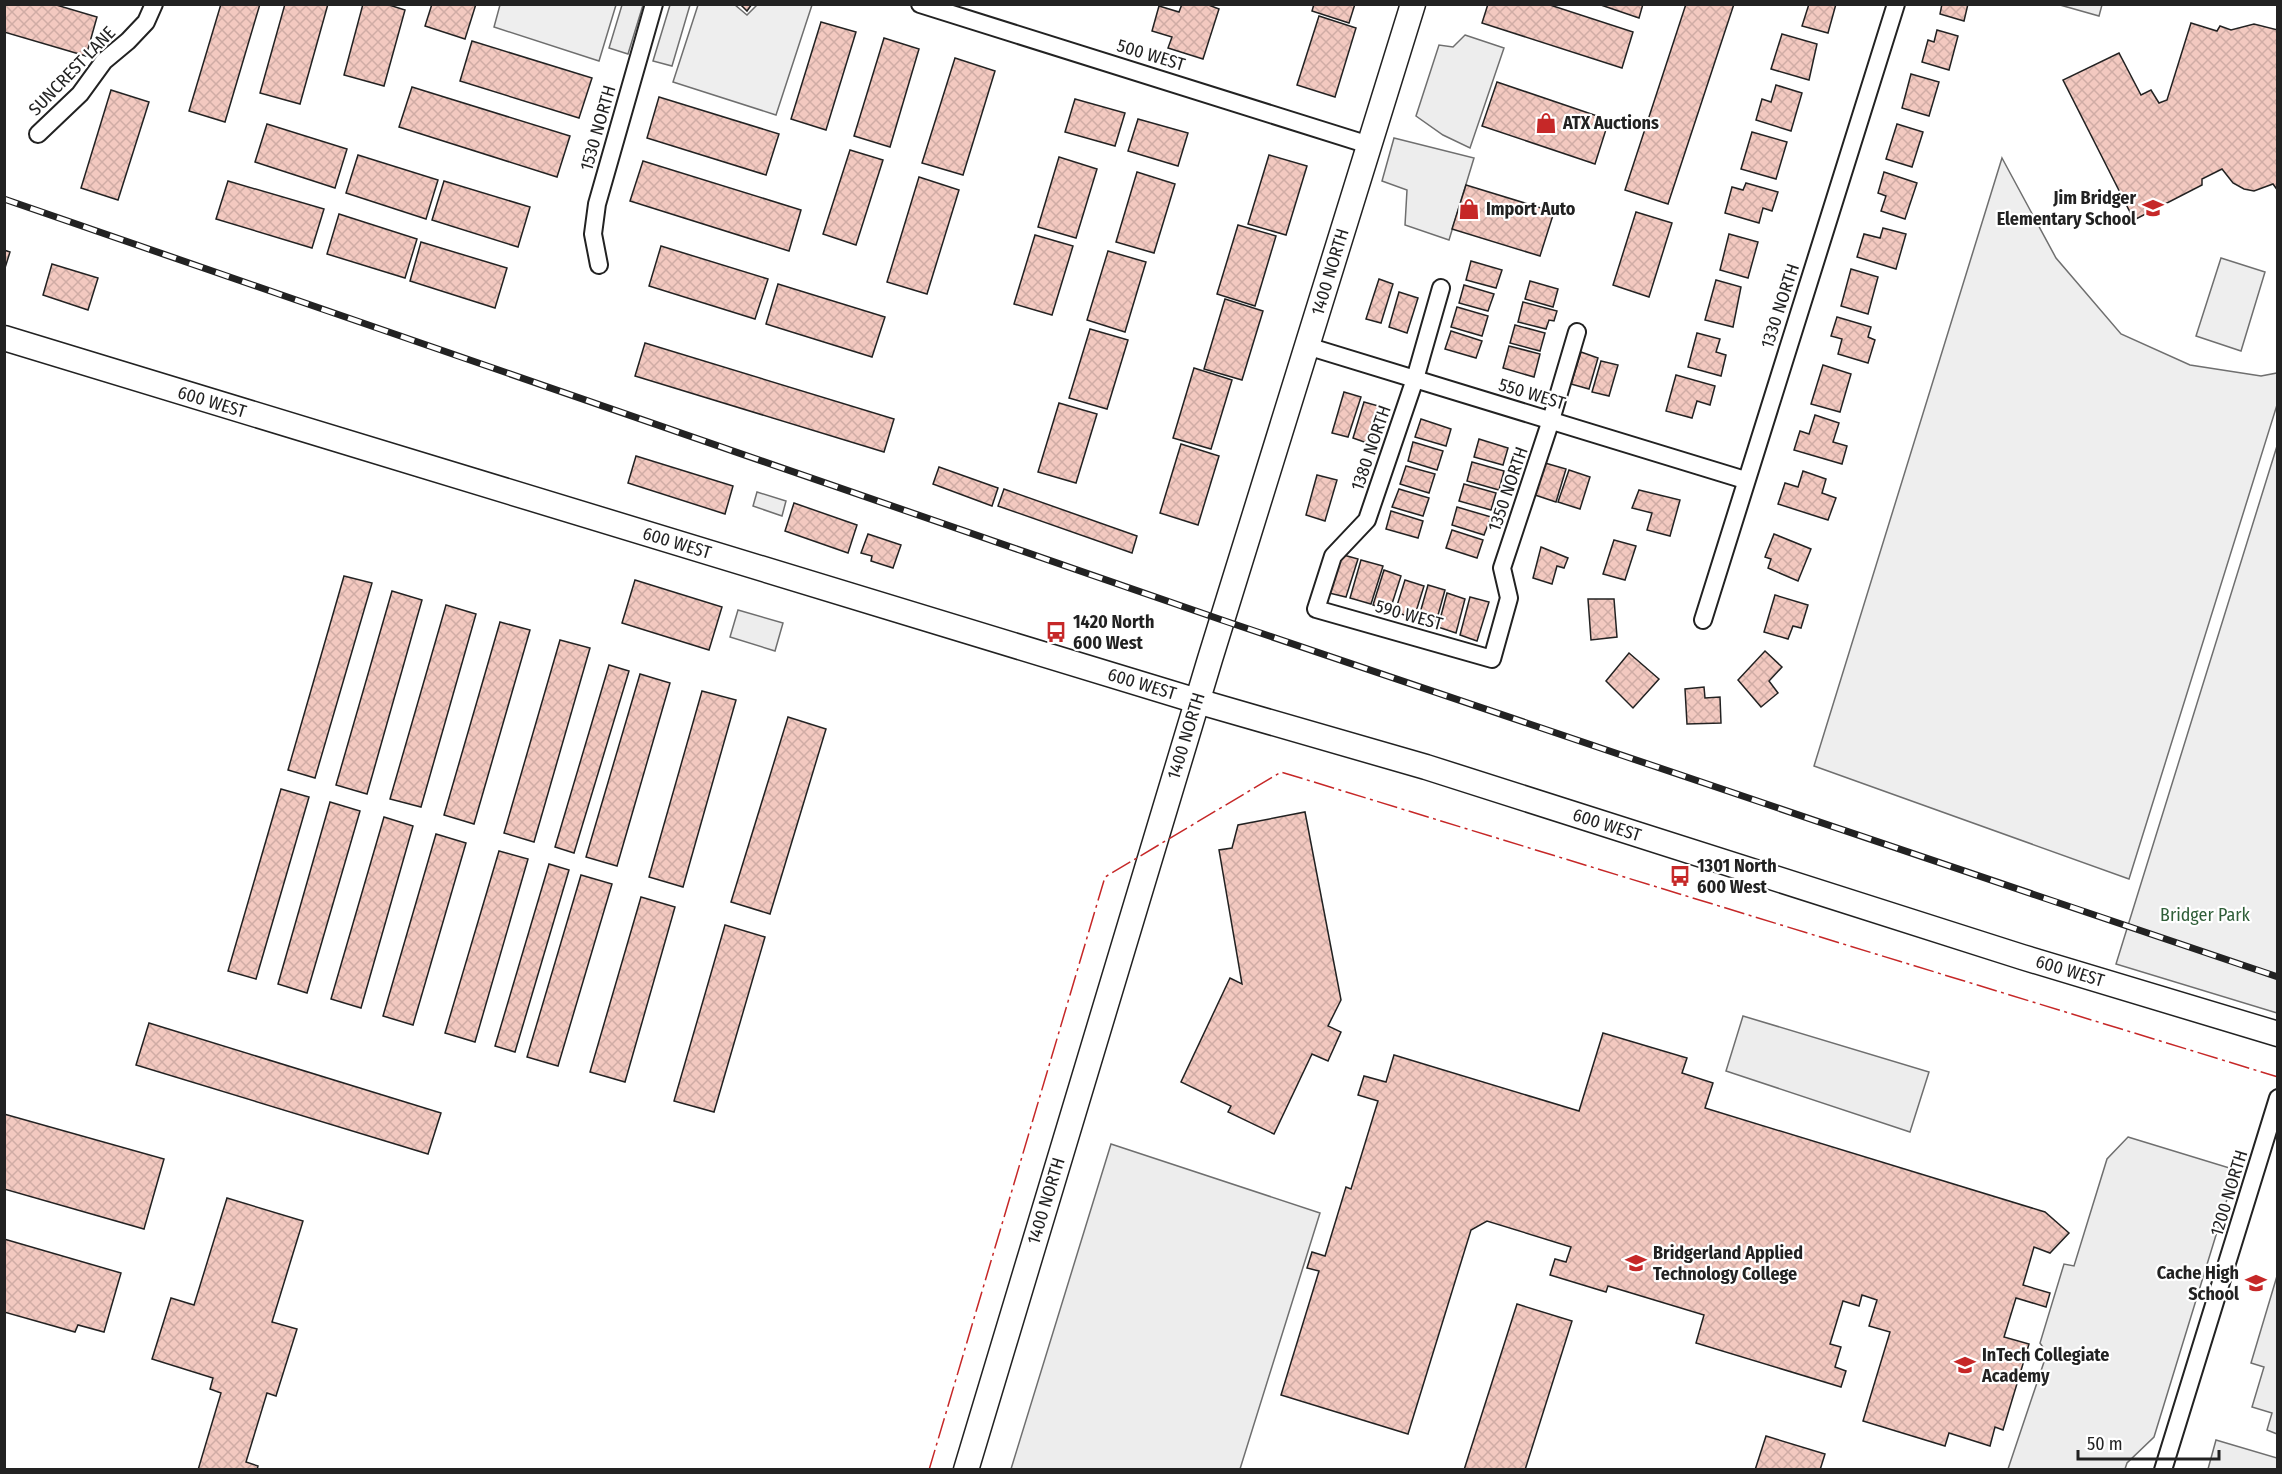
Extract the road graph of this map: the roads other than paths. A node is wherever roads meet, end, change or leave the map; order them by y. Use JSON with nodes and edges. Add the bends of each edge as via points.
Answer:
{"nodes":[{"id":1,"x":154,"y":4,"type":"edge"},
{"id":2,"x":654,"y":4,"type":"edge"},
{"id":3,"x":920,"y":4,"type":"edge"},
{"id":4,"x":1413,"y":4,"type":"edge"},
{"id":5,"x":1896,"y":4,"type":"edge"},
{"id":6,"x":38,"y":134,"type":"dead end"},
{"id":7,"x":1369,"y":145,"type":"junction"},
{"id":8,"x":599,"y":265,"type":"dead end"},
{"id":9,"x":1441,"y":288,"type":"dead end"},
{"id":10,"x":1577,"y":332,"type":"dead end"},
{"id":11,"x":4,"y":338,"type":"edge"},
{"id":12,"x":1307,"y":346,"type":"junction"},
{"id":13,"x":1415,"y":379,"type":"junction"},
{"id":14,"x":1551,"y":420,"type":"junction"},
{"id":15,"x":1745,"y":480,"type":"junction"},
{"id":16,"x":1316,"y":609,"type":"joint"},
{"id":17,"x":1703,"y":621,"type":"dead end"},
{"id":18,"x":1492,"y":659,"type":"joint"},
{"id":19,"x":1197,"y":700,"type":"junction"},
{"id":20,"x":2277,"y":1034,"type":"edge"},
{"id":21,"x":2277,"y":1098,"type":"edge"},
{"id":22,"x":966,"y":1470,"type":"edge"},
{"id":23,"x":2163,"y":1470,"type":"edge"}],
"edges":[{"from":1,"to":6,"type":"street","name":"SUNCREST LANE","via":[[146,22],[104,61],[80,94]]},
{"from":2,"to":8,"type":"street","name":"1530 NORTH","via":[[597,204],[593,234]]},
{"from":3,"to":7,"type":"street","name":"500 WEST"},
{"from":4,"to":7,"type":"main road","name":"1400 NORTH"},
{"from":5,"to":15,"type":"street","name":"1330 NORTH"},
{"from":7,"to":12,"type":"main road","name":"1400 NORTH"},
{"from":9,"to":13,"type":"street","name":"1380 NORTH"},
{"from":10,"to":14,"type":"street","name":"1350 NORTH"},
{"from":11,"to":19,"type":"main road","name":"600 WEST"},
{"from":12,"to":13,"type":"street","name":"550 WEST"},
{"from":12,"to":19,"type":"main road","name":"1400 NORTH"},
{"from":13,"to":14,"type":"street","name":"550 WEST"},
{"from":13,"to":16,"type":"street","name":"1380 NORTH","via":[[1367,520],[1333,556]]},
{"from":14,"to":15,"type":"street","name":"550 WEST"},
{"from":14,"to":18,"type":"street","name":"1350 NORTH","via":[[1502,568],[1509,598]]},
{"from":15,"to":17,"type":"street","name":"1330 NORTH"},
{"from":16,"to":18,"type":"street","name":"590 WEST"},
{"from":19,"to":20,"type":"main road","name":"600 WEST","via":[[1426,767]]},
{"from":19,"to":22,"type":"main road","name":"1400 NORTH"},
{"from":21,"to":23,"type":"street","name":"1200 NORTH"}]}
